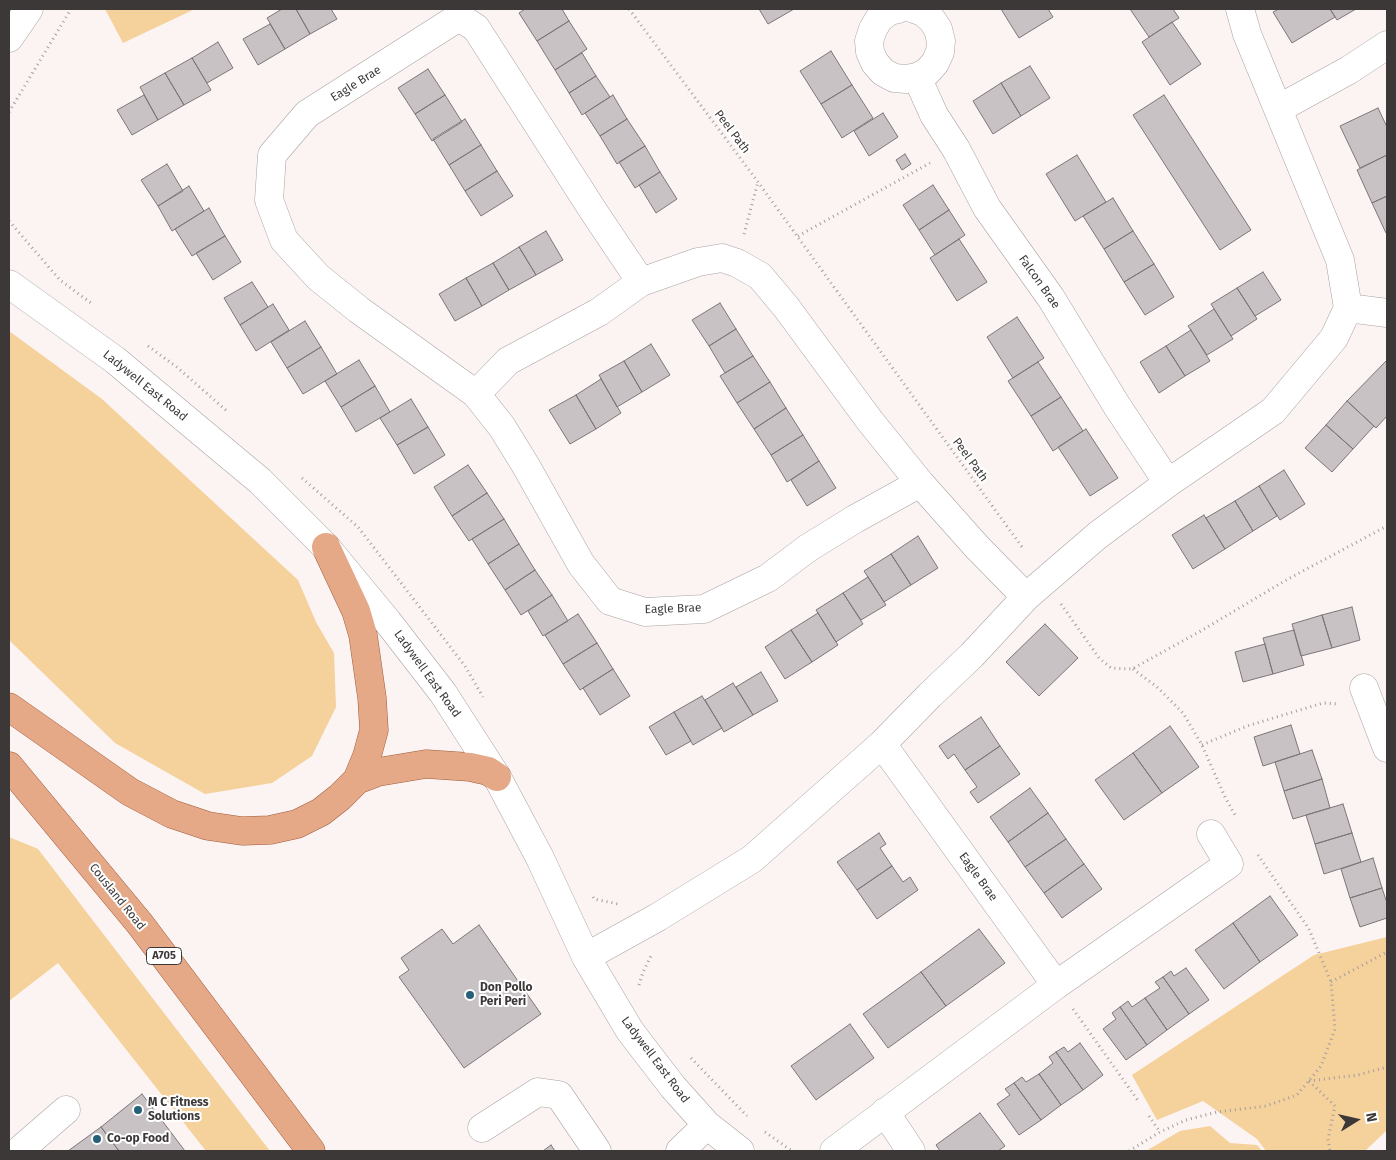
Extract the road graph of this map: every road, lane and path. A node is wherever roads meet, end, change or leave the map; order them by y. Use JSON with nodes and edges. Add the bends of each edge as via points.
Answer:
{"nodes":[{"id":1,"x":28,"y":9,"type":"edge"},
{"id":2,"x":71,"y":9,"type":"edge"},
{"id":3,"x":629,"y":9,"type":"edge"},
{"id":4,"x":898,"y":9,"type":"edge"},
{"id":5,"x":914,"y":9,"type":"edge"},
{"id":6,"x":1240,"y":9,"type":"edge"},
{"id":7,"x":9,"y":38,"type":"edge"},
{"id":8,"x":1387,"y":45,"type":"edge"},
{"id":9,"x":918,"y":77,"type":"junction"},
{"id":10,"x":1278,"y":108,"type":"junction"},
{"id":11,"x":9,"y":112,"type":"edge"},
{"id":12,"x":956,"y":149,"type":"junction"},
{"id":13,"x":758,"y":182,"type":"junction"},
{"id":14,"x":798,"y":236,"type":"junction"},
{"id":15,"x":737,"y":263,"type":"junction"},
{"id":16,"x":642,"y":282,"type":"junction"},
{"id":17,"x":9,"y":284,"type":"edge"},
{"id":18,"x":1348,"y":308,"type":"junction"},
{"id":19,"x":1387,"y":313,"type":"edge"},
{"id":20,"x":476,"y":394,"type":"junction"},
{"id":21,"x":920,"y":482,"type":"junction"},
{"id":22,"x":1168,"y":483,"type":"junction"},
{"id":23,"x":1387,"y":526,"type":"edge"},
{"id":24,"x":326,"y":547,"type":"junction"},
{"id":25,"x":1036,"y":589,"type":"junction"},
{"id":26,"x":1132,"y":669,"type":"junction"},
{"id":27,"x":1367,"y":697,"type":"joint"},
{"id":28,"x":9,"y":707,"type":"edge"},
{"id":29,"x":882,"y":744,"type":"junction"},
{"id":30,"x":1202,"y":745,"type":"junction"},
{"id":31,"x":1387,"y":748,"type":"edge"},
{"id":32,"x":9,"y":766,"type":"edge"},
{"id":33,"x":497,"y":778,"type":"junction"},
{"id":34,"x":357,"y":780,"type":"junction"},
{"id":35,"x":1238,"y":820,"type":"dead end"},
{"id":36,"x":1211,"y":834,"type":"dead end"},
{"id":37,"x":1255,"y":850,"type":"dead end"},
{"id":38,"x":1387,"y":952,"type":"edge"},
{"id":39,"x":586,"y":957,"type":"junction"},
{"id":40,"x":1331,"y":982,"type":"junction"},
{"id":41,"x":1056,"y":985,"type":"junction"},
{"id":42,"x":1387,"y":1067,"type":"edge"},
{"id":43,"x":1309,"y":1081,"type":"junction"},
{"id":44,"x":1139,"y":1102,"type":"dead end"},
{"id":45,"x":66,"y":1110,"type":"dead end"},
{"id":46,"x":886,"y":1112,"type":"junction"},
{"id":47,"x":1149,"y":1116,"type":"dead end"},
{"id":48,"x":707,"y":1125,"type":"junction"},
{"id":49,"x":482,"y":1128,"type":"dead end"},
{"id":50,"x":1160,"y":1132,"type":"junction"},
{"id":51,"x":23,"y":1151,"type":"edge"},
{"id":52,"x":311,"y":1151,"type":"edge"},
{"id":53,"x":597,"y":1151,"type":"edge"},
{"id":54,"x":680,"y":1151,"type":"edge"},
{"id":55,"x":740,"y":1151,"type":"edge"},
{"id":56,"x":834,"y":1151,"type":"edge"},
{"id":57,"x":911,"y":1151,"type":"edge"},
{"id":58,"x":1129,"y":1151,"type":"edge"},
{"id":59,"x":1330,"y":1151,"type":"edge"}],
"edges":[{"from":1,"to":7,"type":"street"},
{"from":2,"to":11,"type":"path"},
{"from":3,"to":13,"type":"path","name":"Peel Path"},
{"from":4,"to":9,"type":"street","via":[[879,19],[869,40],[870,52],[883,72],[894,78]]},
{"from":5,"to":9,"type":"street","via":[[932,20],[941,41],[935,63]]},
{"from":6,"to":10,"type":"street"},
{"from":8,"to":10,"type":"street","via":[[1349,70]]},
{"from":9,"to":12,"type":"street","name":"Falcon Brae","via":[[934,115]]},
{"from":10,"to":18,"type":"street","via":[[1340,260]]},
{"from":12,"to":14,"type":"path"},
{"from":12,"to":22,"type":"street","name":"Falcon Brae","via":[[987,208],[1051,298]]},
{"from":13,"to":14,"type":"path","name":"Peel Path"},
{"from":13,"to":15,"type":"path"},
{"from":14,"to":25,"type":"path","name":"Peel Path"},
{"from":15,"to":16,"type":"street","via":[[722,258],[698,262]]},
{"from":15,"to":21,"type":"street","via":[[760,276],[786,307],[870,421]]},
{"from":16,"to":20,"type":"street","via":[[599,312],[508,361]]},
{"from":16,"to":20,"type":"street","name":"Eagle Brae","via":[[476,28],[459,17],[307,114],[272,155],[269,200],[284,240],[318,277],[358,310]]},
{"from":17,"to":24,"type":"street","name":"Ladywell East Road","via":[[130,373],[260,481]]},
{"from":18,"to":19,"type":"street"},
{"from":18,"to":22,"type":"street","via":[[1334,338],[1273,411]]},
{"from":20,"to":21,"type":"street","name":"Eagle Brae","via":[[502,427],[581,564],[610,601],[645,612],[704,609],[768,578],[854,518]]},
{"from":21,"to":25,"type":"street","via":[[977,547]]},
{"from":22,"to":25,"type":"street","via":[[1098,535]]},
{"from":23,"to":26,"type":"path"},
{"from":24,"to":33,"type":"street","name":"Ladywell East Road","via":[[443,693]]},
{"from":24,"to":34,"type":"main road","via":[[356,612],[369,666],[374,730]]},
{"from":25,"to":26,"type":"path","name":"Peel Path","via":[[1099,658],[1112,668]]},
{"from":25,"to":29,"type":"street"},
{"from":26,"to":30,"type":"path","via":[[1157,687],[1183,713]]},
{"from":27,"to":30,"type":"path","via":[[1323,703],[1247,726]]},
{"from":27,"to":31,"type":"street"},
{"from":28,"to":34,"type":"main road","via":[[130,792],[172,814],[208,826],[242,831],[270,830],[297,824],[321,812]]},
{"from":29,"to":39,"type":"street","via":[[752,860]]},
{"from":29,"to":41,"type":"street","name":"Eagle Brae"},
{"from":30,"to":35,"type":"path"},
{"from":32,"to":52,"type":"main road","name":"Cousland Road","number":"A705","via":[[140,924]]},
{"from":33,"to":34,"type":"main road","via":[[488,771],[426,764],[378,772]]},
{"from":33,"to":39,"type":"street","name":"Ladywell East Road","via":[[540,858]]},
{"from":36,"to":41,"type":"street","via":[[1229,864]]},
{"from":37,"to":40,"type":"path","via":[[1309,929]]},
{"from":38,"to":40,"type":"path"},
{"from":39,"to":48,"type":"street","name":"Ladywell East Road","via":[[630,1031]]},
{"from":40,"to":43,"type":"path","via":[[1335,1029],[1321,1066]]},
{"from":41,"to":44,"type":"path"},
{"from":41,"to":46,"type":"street"},
{"from":42,"to":43,"type":"path","via":[[1358,1075]]},
{"from":43,"to":50,"type":"path","via":[[1297,1095],[1266,1106],[1217,1112],[1186,1120]]},
{"from":43,"to":59,"type":"path","via":[[1335,1106],[1328,1139]]},
{"from":45,"to":51,"type":"street","via":[[21,1148]]},
{"from":46,"to":56,"type":"street"},
{"from":46,"to":57,"type":"street"},
{"from":47,"to":50,"type":"path"},
{"from":48,"to":54,"type":"street"},
{"from":48,"to":55,"type":"street","name":"Ladywell East Road"},
{"from":49,"to":53,"type":"street","via":[[538,1092],[559,1094]]},
{"from":50,"to":58,"type":"path"}]}
